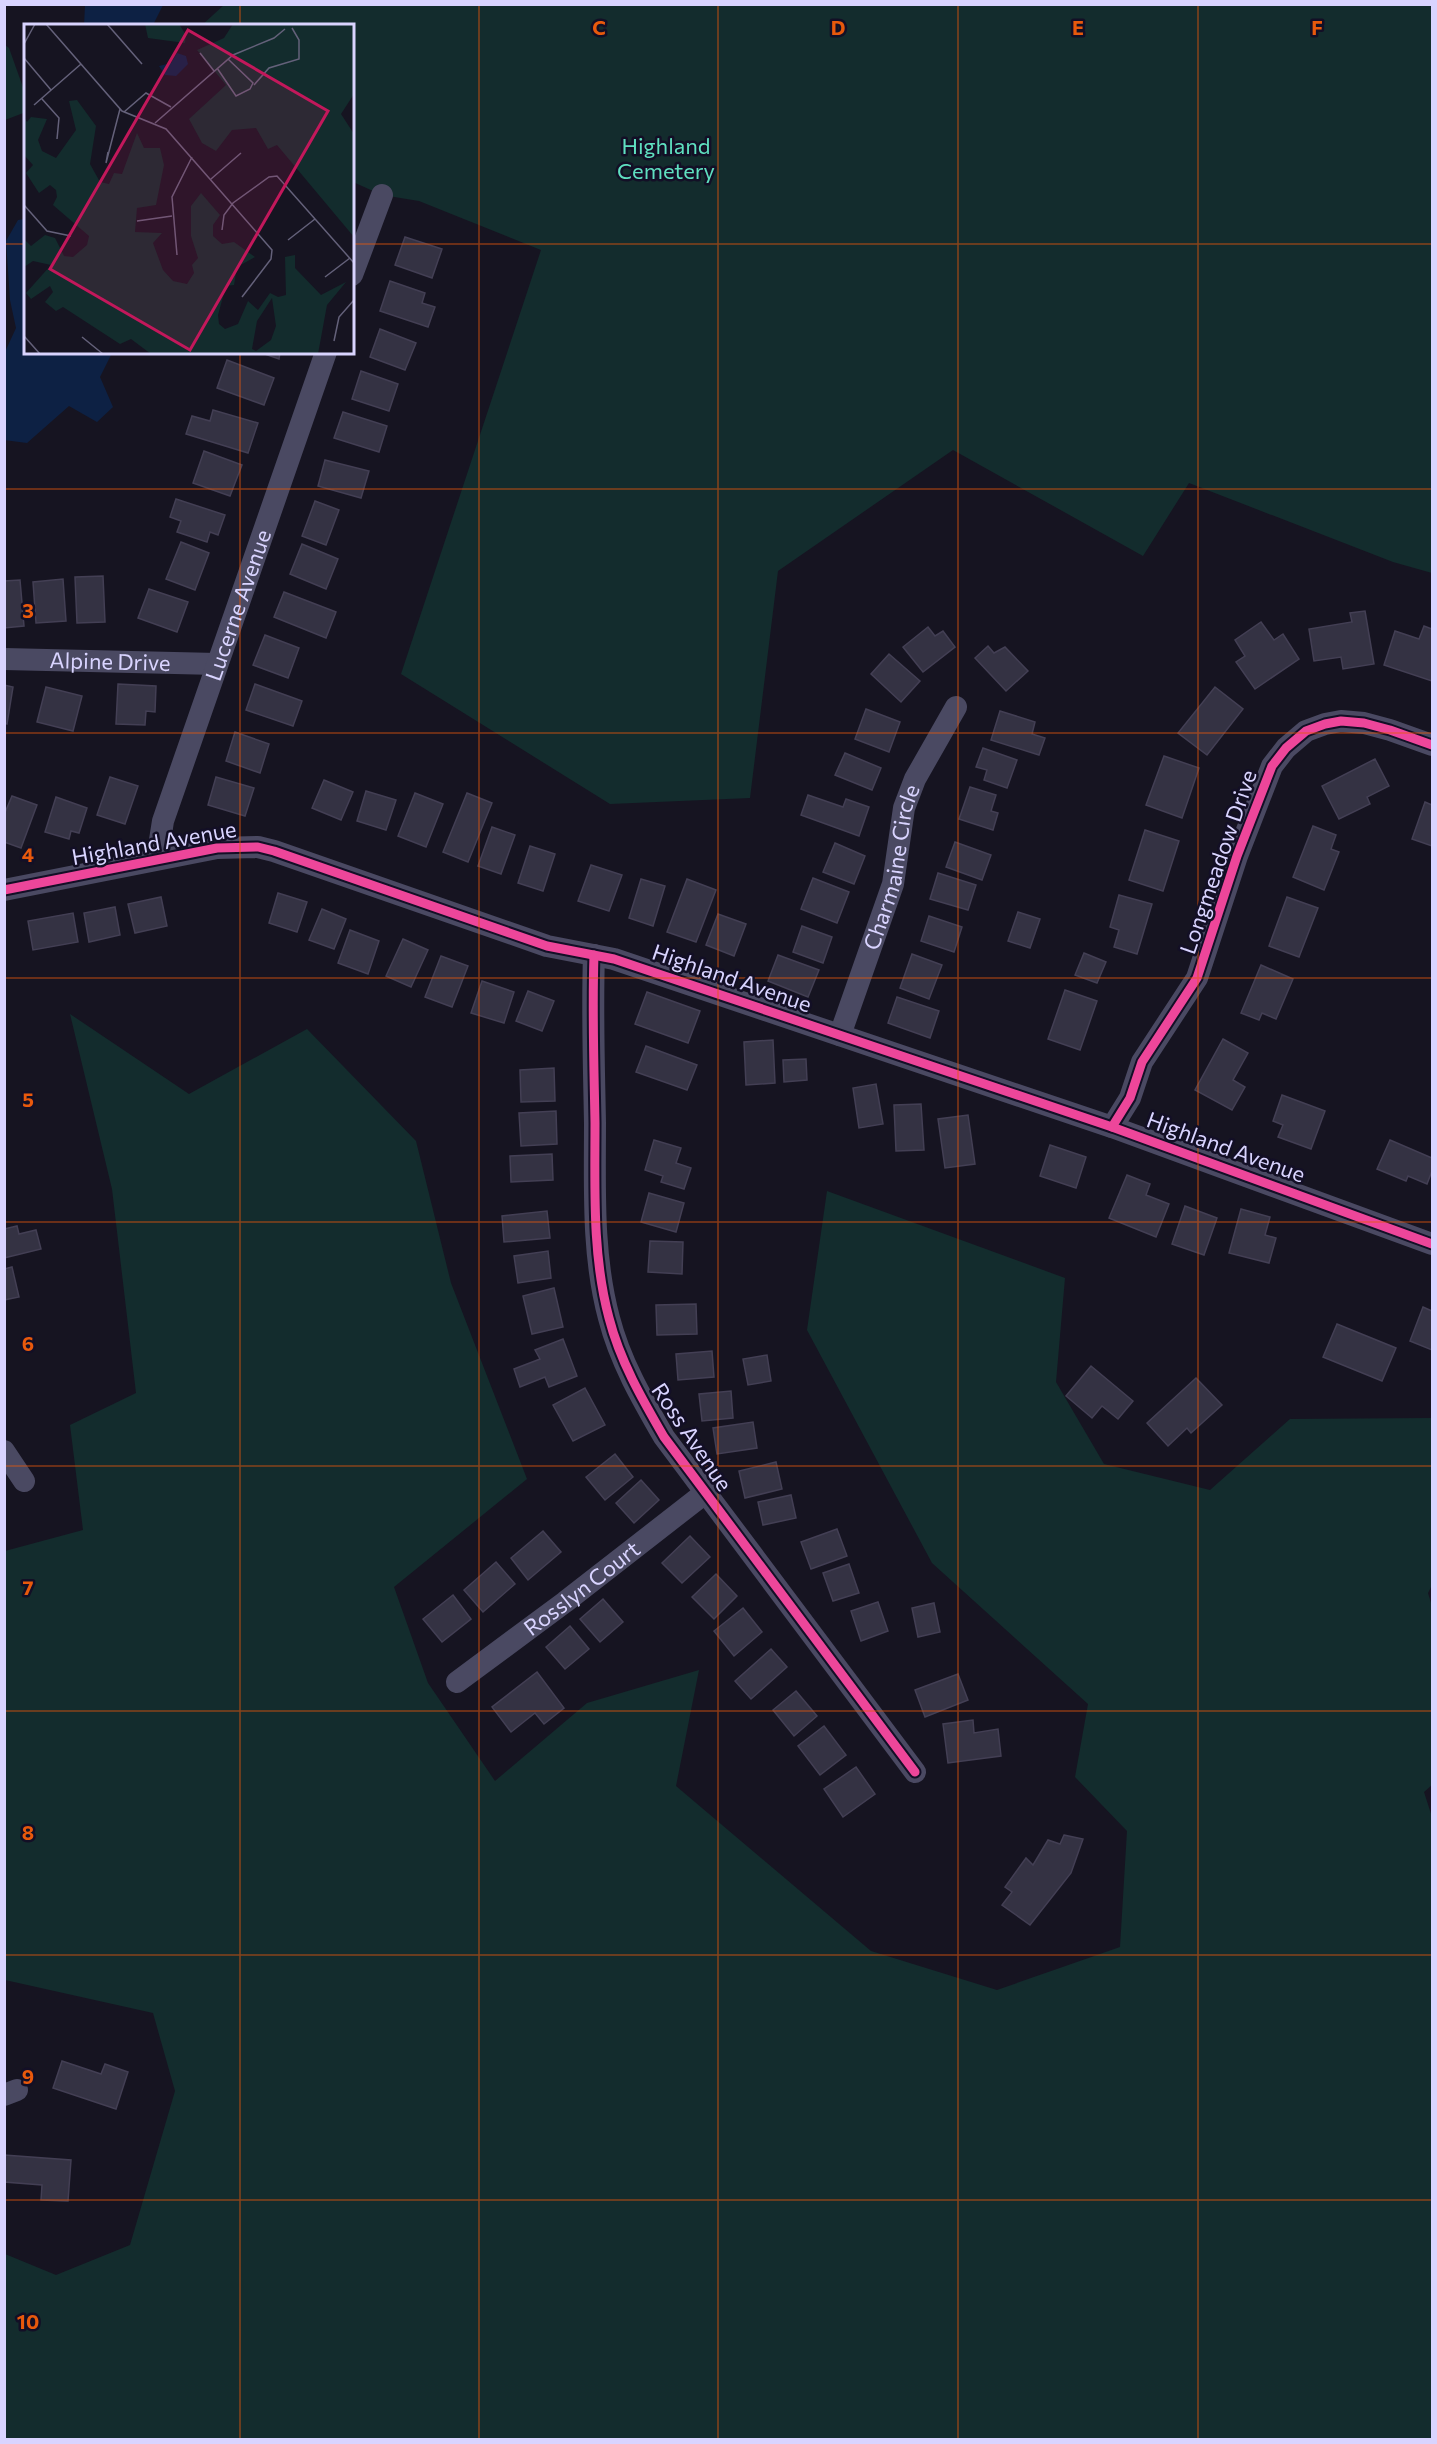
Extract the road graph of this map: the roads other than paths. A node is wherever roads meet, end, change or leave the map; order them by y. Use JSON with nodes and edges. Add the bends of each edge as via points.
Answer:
{"nodes":[{"id":1,"x":382,"y":195,"type":"dead end"},
{"id":2,"x":354,"y":270,"type":"edge"},
{"id":3,"x":325,"y":354,"type":"edge"},
{"id":4,"x":4,"y":658,"type":"edge"},
{"id":5,"x":217,"y":664,"type":"junction"},
{"id":6,"x":956,"y":706,"type":"dead end"},
{"id":7,"x":1432,"y":745,"type":"edge"},
{"id":8,"x":157,"y":859,"type":"junction"},
{"id":9,"x":4,"y":890,"type":"edge"},
{"id":10,"x":594,"y":955,"type":"junction"},
{"id":11,"x":840,"y":1035,"type":"junction"},
{"id":12,"x":1112,"y":1127,"type":"junction"},
{"id":13,"x":1432,"y":1244,"type":"edge"},
{"id":14,"x":4,"y":1451,"type":"edge"},
{"id":15,"x":24,"y":1481,"type":"dead end"},
{"id":16,"x":705,"y":1493,"type":"junction"},
{"id":17,"x":457,"y":1682,"type":"dead end"},
{"id":18,"x":915,"y":1772,"type":"dead end"}],
"edges":[{"from":1,"to":2,"type":"street"},
{"from":3,"to":5,"type":"street","name":"Lucerne Avenue"},
{"from":4,"to":5,"type":"street","name":"Alpine Drive"},
{"from":5,"to":8,"type":"street","name":"Lucerne Avenue","via":[[163,821]]},
{"from":6,"to":11,"type":"street","name":"Charmaine Circle","via":[[915,779],[904,808],[893,884]]},
{"from":7,"to":12,"type":"street","name":"Longmeadow Drive","via":[[1364,723],[1341,721],[1306,731],[1286,748],[1272,766],[1241,846],[1197,978],[1142,1062],[1130,1098]]},
{"from":8,"to":9,"type":"street","name":"Highland Avenue"},
{"from":8,"to":10,"type":"street","name":"Highland Avenue","via":[[217,848],[258,847],[547,946]]},
{"from":10,"to":11,"type":"street","name":"Highland Avenue"},
{"from":10,"to":16,"type":"street","name":"Ross Avenue","via":[[595,1195],[599,1264],[608,1317],[639,1394],[664,1437]]},
{"from":11,"to":12,"type":"street","name":"Highland Avenue"},
{"from":12,"to":13,"type":"street","name":"Highland Avenue"},
{"from":14,"to":15,"type":"street"},
{"from":16,"to":17,"type":"street","name":"Rosslyn Court"},
{"from":16,"to":18,"type":"street","name":"Ross Avenue"}]}
